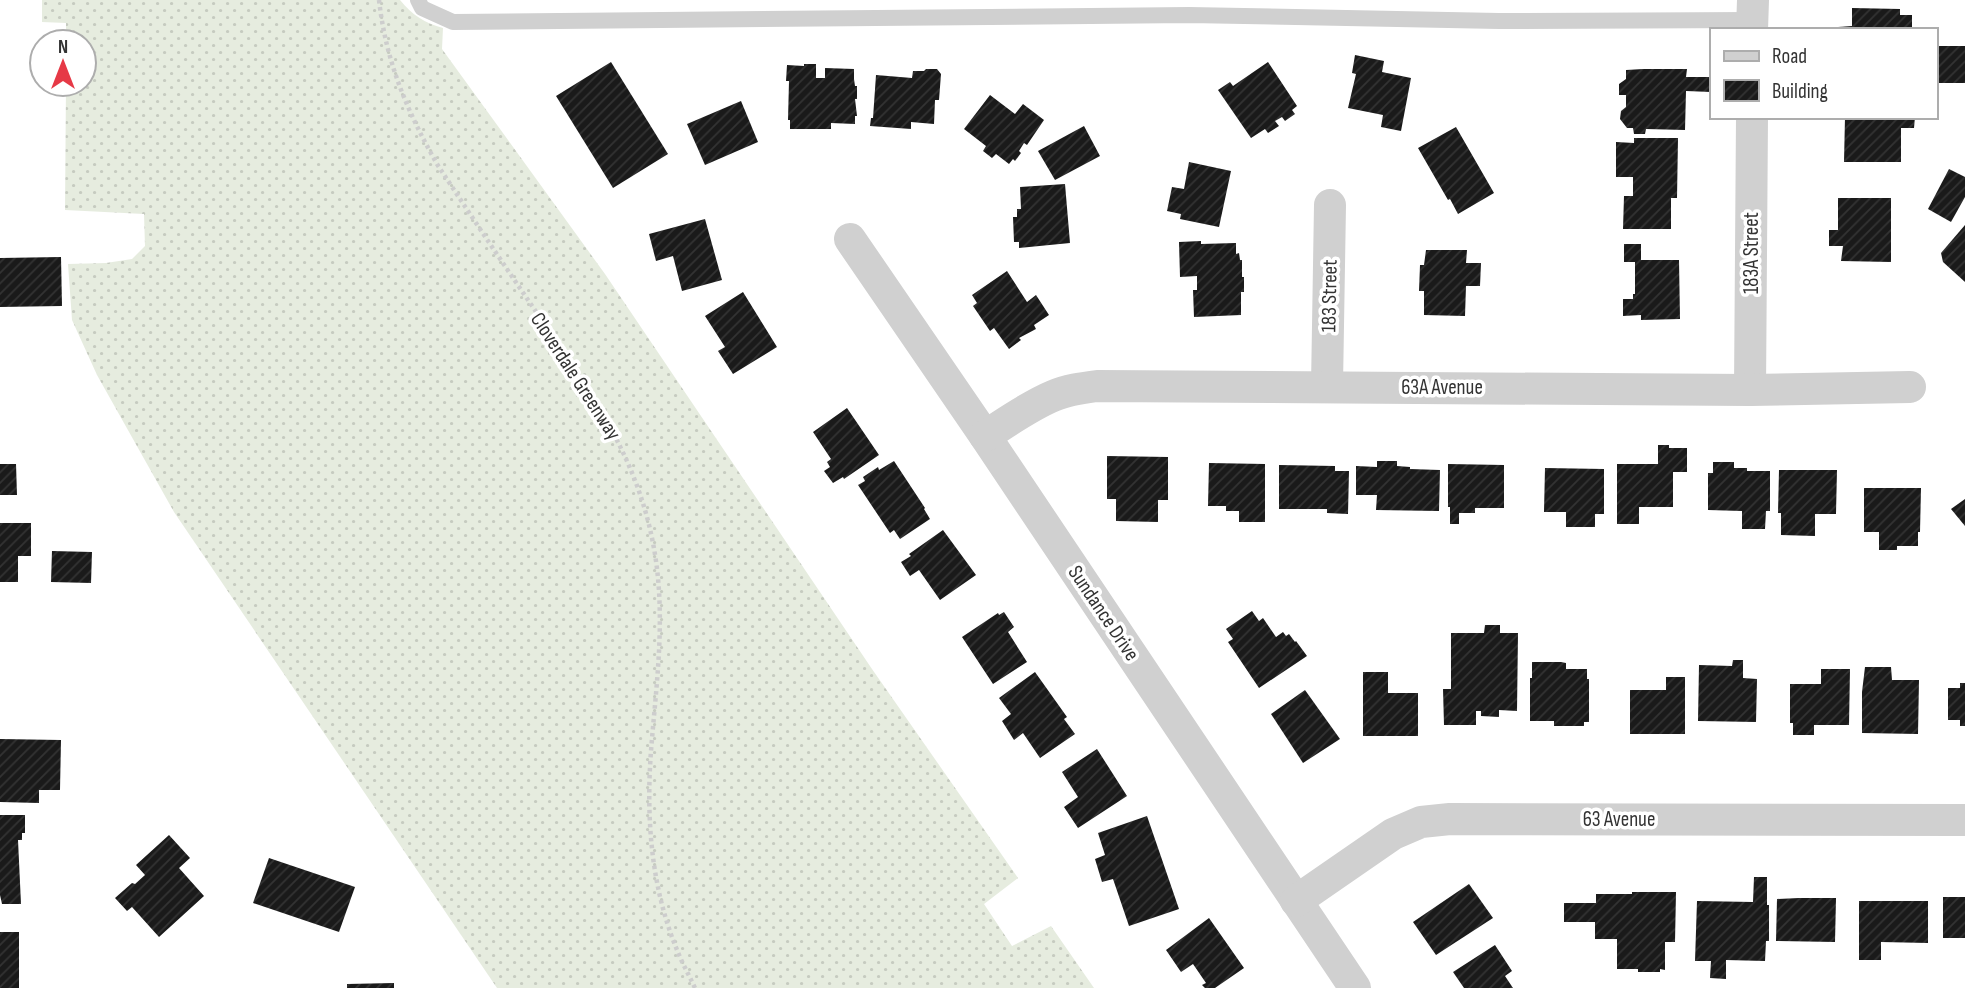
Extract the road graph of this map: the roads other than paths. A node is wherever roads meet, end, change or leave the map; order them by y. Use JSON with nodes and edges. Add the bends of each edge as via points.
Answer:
{"nodes":[{"id":1,"x":418,"y":0,"type":"edge"},
{"id":2,"x":1753,"y":16,"type":"edge"},
{"id":3,"x":1752,"y":119,"type":"edge"},
{"id":4,"x":1330,"y":205,"type":"dead end"},
{"id":5,"x":850,"y":239,"type":"dead end"},
{"id":6,"x":1327,"y":386,"type":"junction"},
{"id":7,"x":1910,"y":387,"type":"dead end"},
{"id":8,"x":1750,"y":390,"type":"junction"},
{"id":9,"x":985,"y":436,"type":"junction"},
{"id":10,"x":1965,"y":820,"type":"edge"},
{"id":11,"x":1296,"y":901,"type":"junction"},
{"id":12,"x":1355,"y":988,"type":"edge"}],
"edges":[{"from":1,"to":2,"type":"lane","via":[[422,8],[453,22],[1175,16],[1499,21]]},
{"from":3,"to":8,"type":"street","name":"183A Street"},
{"from":4,"to":6,"type":"street","name":"183 Street"},
{"from":5,"to":9,"type":"street","name":"Sundance Drive"},
{"from":6,"to":8,"type":"street","name":"63A Avenue"},
{"from":6,"to":9,"type":"street","name":"63A Avenue","via":[[1075,389],[1054,395]]},
{"from":7,"to":8,"type":"street","name":"63A Avenue"},
{"from":9,"to":11,"type":"street","name":"Sundance Drive"},
{"from":10,"to":11,"type":"street","name":"63 Avenue","via":[[1421,822],[1393,834]]},
{"from":11,"to":12,"type":"street","name":"Sundance Drive"}]}
